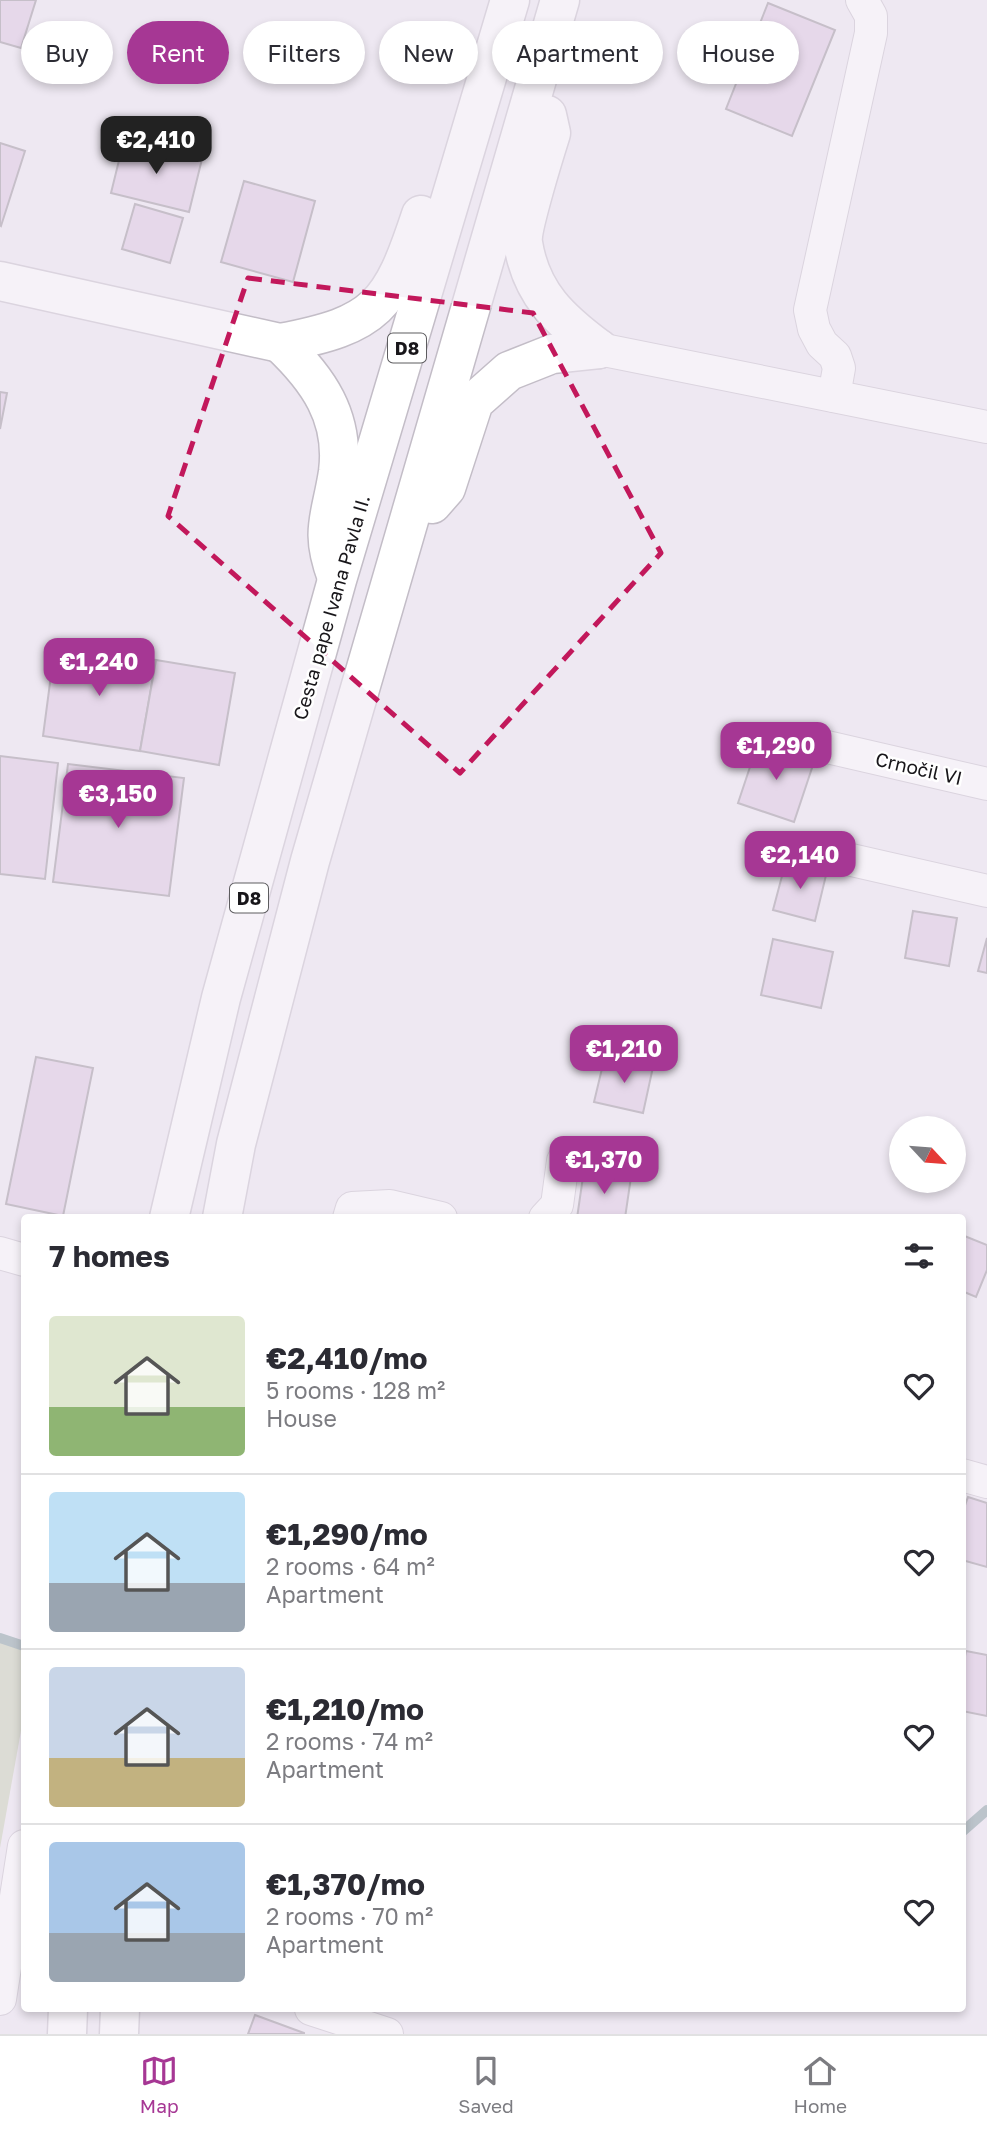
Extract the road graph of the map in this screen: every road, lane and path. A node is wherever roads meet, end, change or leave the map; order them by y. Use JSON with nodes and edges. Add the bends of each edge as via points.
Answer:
{"nodes":[{"id":1,"x":510,"y":0,"type":"edge"},
{"id":2,"x":560,"y":0,"type":"edge"},
{"id":3,"x":862,"y":0,"type":"edge"},
{"id":4,"x":554,"y":21,"type":"edge"},
{"id":5,"x":538,"y":84,"type":"edge"},
{"id":6,"x":540,"y":84,"type":"edge"},
{"id":7,"x":477,"y":116,"type":"junction"},
{"id":8,"x":0,"y":281,"type":"edge"},
{"id":9,"x":280,"y":343,"type":"junction"},
{"id":10,"x":599,"y":349,"type":"junction"},
{"id":11,"x":834,"y":396,"type":"junction"},
{"id":12,"x":987,"y":427,"type":"edge"},
{"id":13,"x":405,"y":534,"type":"junction"},
{"id":14,"x":337,"y":580,"type":"junction"},
{"id":15,"x":810,"y":743,"type":"dead end"},
{"id":16,"x":987,"y":784,"type":"edge"},
{"id":17,"x":799,"y":848,"type":"dead end"},
{"id":18,"x":987,"y":891,"type":"edge"},
{"id":19,"x":563,"y":1161,"type":"dead end"},
{"id":20,"x":170,"y":1214,"type":"edge"},
{"id":21,"x":223,"y":1214,"type":"edge"},
{"id":22,"x":350,"y":1214,"type":"edge"},
{"id":23,"x":424,"y":1214,"type":"edge"},
{"id":24,"x":549,"y":1214,"type":"edge"},
{"id":25,"x":0,"y":1253,"type":"edge"},
{"id":26,"x":21,"y":1259,"type":"edge"},
{"id":27,"x":966,"y":1476,"type":"edge"},
{"id":28,"x":987,"y":1482,"type":"edge"},
{"id":29,"x":21,"y":1865,"type":"edge"},
{"id":30,"x":0,"y":1999,"type":"edge"},
{"id":31,"x":68,"y":2012,"type":"edge"},
{"id":32,"x":120,"y":2012,"type":"edge"},
{"id":33,"x":320,"y":2012,"type":"edge"},
{"id":34,"x":67,"y":2034,"type":"edge"},
{"id":35,"x":119,"y":2034,"type":"edge"},
{"id":36,"x":387,"y":2034,"type":"edge"}],
"edges":[{"from":1,"to":7,"type":"main road","name":"Cesta pape Ivana Pavla II.","number":"D8"},
{"from":2,"to":4,"type":"main road","number":"D8"},
{"from":3,"to":11,"type":"street","via":[[871,16],[871,33],[810,310],[814,329],[839,368]]},
{"from":5,"to":13,"type":"main road","number":"D8"},
{"from":6,"to":10,"type":"main road","via":[[551,133],[522,241],[539,292],[561,320]]},
{"from":7,"to":9,"type":"main road","via":[[445,145],[405,264],[387,295],[368,315],[321,335]]},
{"from":7,"to":14,"type":"main road","name":"Cesta pape Ivana Pavla II.","number":"D8"},
{"from":8,"to":9,"type":"main road"},
{"from":9,"to":14,"type":"main road","via":[[310,372],[332,413],[339,442],[326,526],[327,551]]},
{"from":10,"to":11,"type":"street"},
{"from":10,"to":13,"type":"main road","via":[[552,354],[509,371],[474,402],[446,488]]},
{"from":11,"to":12,"type":"street"},
{"from":13,"to":21,"type":"main road","number":"D8","via":[[310,861],[236,1144]]},
{"from":14,"to":20,"type":"main road","name":"Cesta pape Ivana Pavla II.","number":"D8","via":[[220,998]]},
{"from":15,"to":16,"type":"street","name":"Crnočil VI"},
{"from":17,"to":18,"type":"street"},
{"from":19,"to":24,"type":"street","via":[[557,1205]]},
{"from":22,"to":23,"type":"street","via":[[352,1208],[390,1206]]},
{"from":25,"to":26,"type":"street"},
{"from":27,"to":28,"type":"street"},
{"from":29,"to":30,"type":"street"},
{"from":31,"to":34,"type":"main road"},
{"from":32,"to":35,"type":"main road"},
{"from":33,"to":36,"type":"street"}]}
